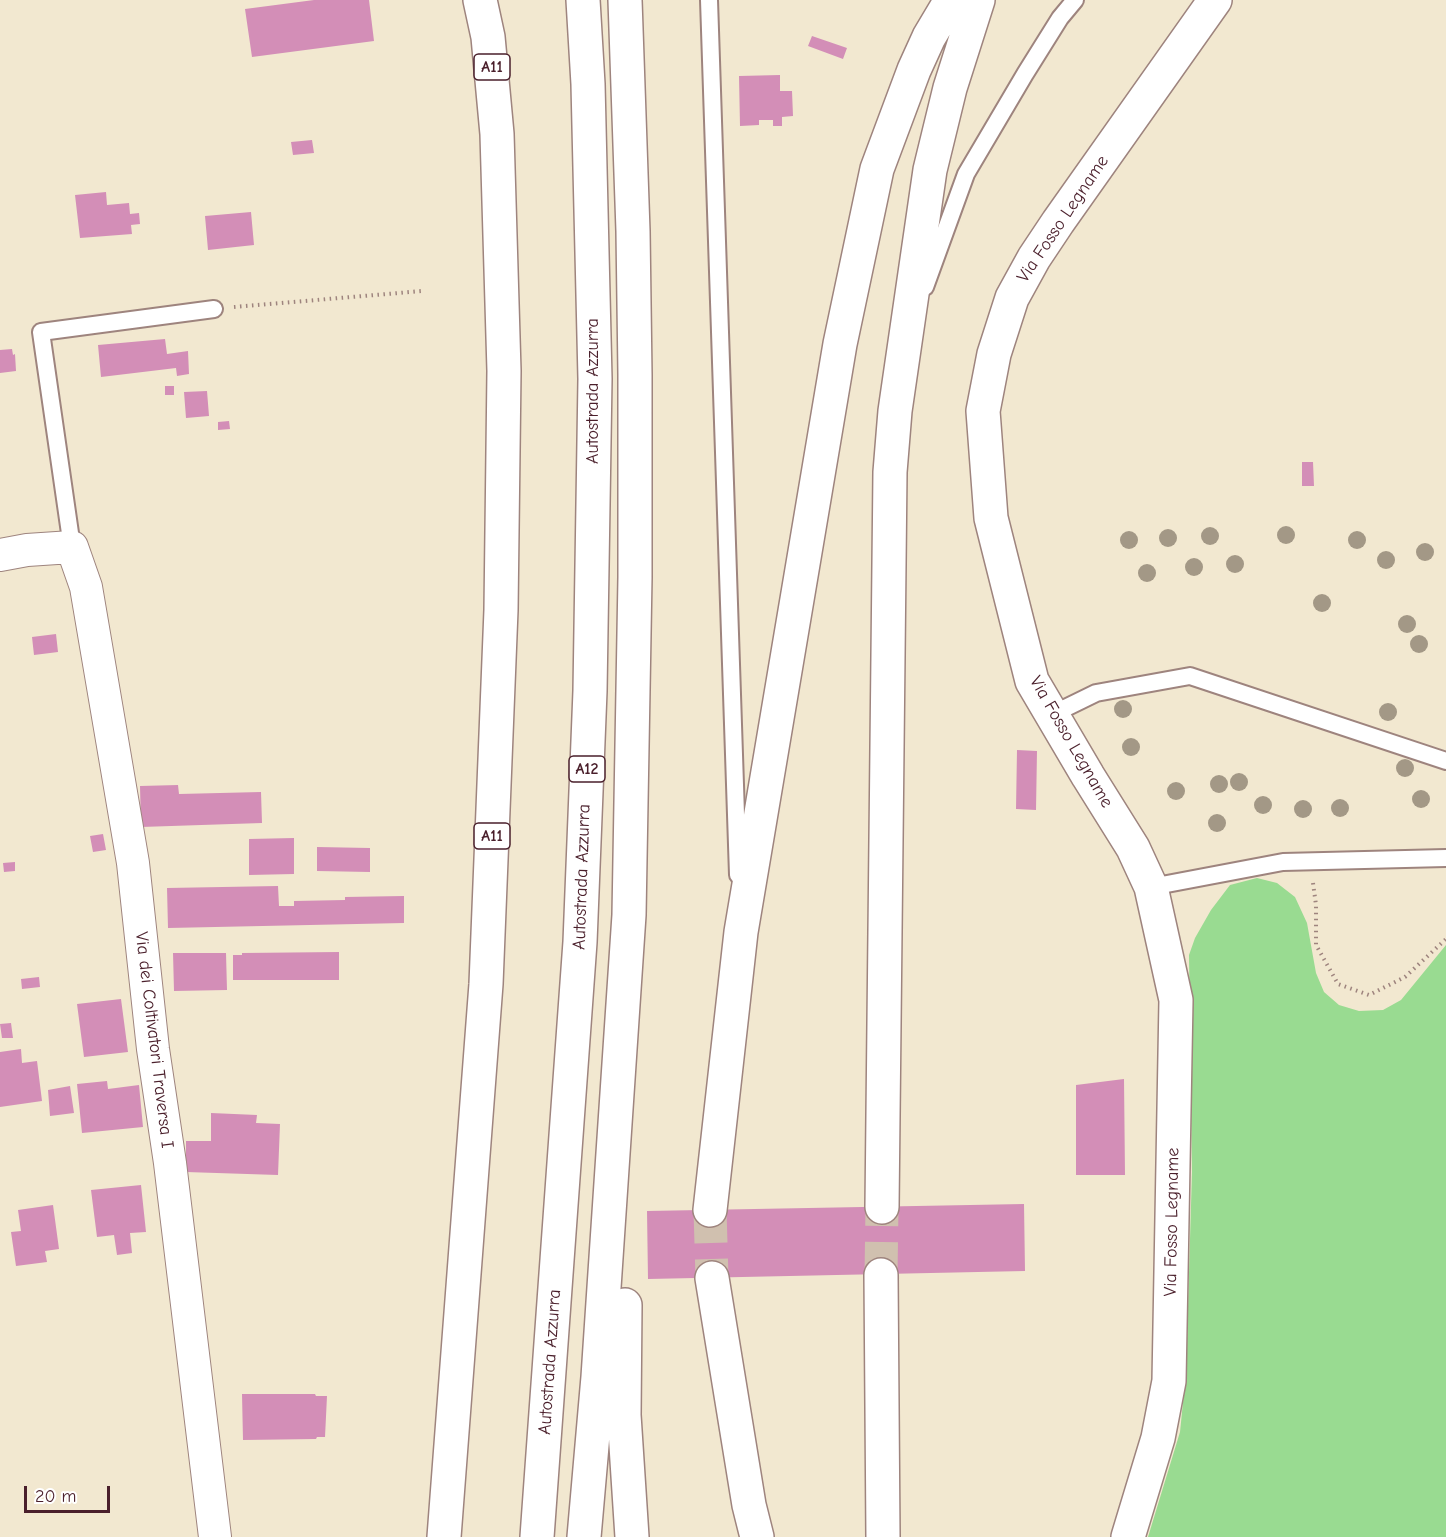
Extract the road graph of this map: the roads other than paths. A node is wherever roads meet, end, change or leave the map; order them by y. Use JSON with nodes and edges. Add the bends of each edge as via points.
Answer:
{"nodes":[{"id":1,"x":480,"y":0,"type":"edge"},
{"id":2,"x":583,"y":0,"type":"edge"},
{"id":3,"x":625,"y":0,"type":"edge"},
{"id":4,"x":709,"y":0,"type":"edge"},
{"id":5,"x":951,"y":0,"type":"edge"},
{"id":6,"x":978,"y":0,"type":"edge"},
{"id":7,"x":1075,"y":0,"type":"edge"},
{"id":8,"x":1215,"y":0,"type":"edge"},
{"id":9,"x":214,"y":309,"type":"road end"},
{"id":10,"x":904,"y":350,"type":"junction"},
{"id":11,"x":72,"y":547,"type":"junction"},
{"id":12,"x":0,"y":555,"type":"edge"},
{"id":13,"x":1051,"y":715,"type":"junction"},
{"id":14,"x":1446,"y":761,"type":"edge"},
{"id":15,"x":1446,"y":858,"type":"edge"},
{"id":16,"x":1151,"y":887,"type":"junction"},
{"id":17,"x":629,"y":915,"type":"junction"},
{"id":18,"x":741,"y":932,"type":"junction"},
{"id":19,"x":882,"y":1207,"type":"tunnel mouth"},
{"id":20,"x":710,"y":1210,"type":"tunnel mouth"},
{"id":21,"x":881,"y":1275,"type":"tunnel mouth"},
{"id":22,"x":712,"y":1278,"type":"tunnel mouth"},
{"id":23,"x":215,"y":1537,"type":"edge"},
{"id":24,"x":444,"y":1537,"type":"edge"},
{"id":25,"x":537,"y":1537,"type":"edge"},
{"id":26,"x":584,"y":1537,"type":"edge"},
{"id":27,"x":632,"y":1537,"type":"edge"},
{"id":28,"x":757,"y":1537,"type":"edge"},
{"id":29,"x":883,"y":1537,"type":"edge"},
{"id":30,"x":1128,"y":1537,"type":"edge"}],
"edges":[{"from":1,"to":24,"type":"main road","number":"A11","via":[[488,37],[498,146],[504,370],[501,610],[486,984]]},
{"from":2,"to":25,"type":"main road","name":"Autostrada Azzurra","number":"A12","via":[[595,379],[590,691],[580,942]]},
{"from":3,"to":17,"type":"main road","number":"A12","via":[[635,375]]},
{"from":4,"to":18,"type":"lane"},
{"from":5,"to":18,"type":"main road","via":[[914,70],[877,170],[840,344]]},
{"from":6,"to":10,"type":"main road","via":[[950,88],[930,170]]},
{"from":7,"to":10,"type":"lane","via":[[1024,74],[966,174]]},
{"from":8,"to":13,"type":"main road","name":"Via Fosso Legname","via":[[1034,258],[1012,298],[994,354],[983,411],[990,518],[1032,681]]},
{"from":9,"to":11,"type":"lane","via":[[41,332]]},
{"from":10,"to":19,"type":"main road","via":[[890,472]]},
{"from":11,"to":12,"type":"street"},
{"from":11,"to":23,"type":"street","name":"Via dei Coltivatori Traversa I","via":[[86,587],[133,863]]},
{"from":13,"to":14,"type":"lane","via":[[1096,693],[1190,676]]},
{"from":13,"to":16,"type":"main road","name":"Via Fosso Legname","via":[[1133,848]]},
{"from":15,"to":16,"type":"lane","via":[[1283,862]]},
{"from":16,"to":30,"type":"main road","name":"Via Fosso Legname","via":[[1176,1000],[1169,1381],[1158,1438]]},
{"from":17,"to":26,"type":"main road","number":"A12"},
{"from":17,"to":27,"type":"main road","via":[[623,1349]]},
{"from":18,"to":20,"type":"main road"},
{"from":21,"to":29,"type":"main road"},
{"from":22,"to":28,"type":"main road"}]}
